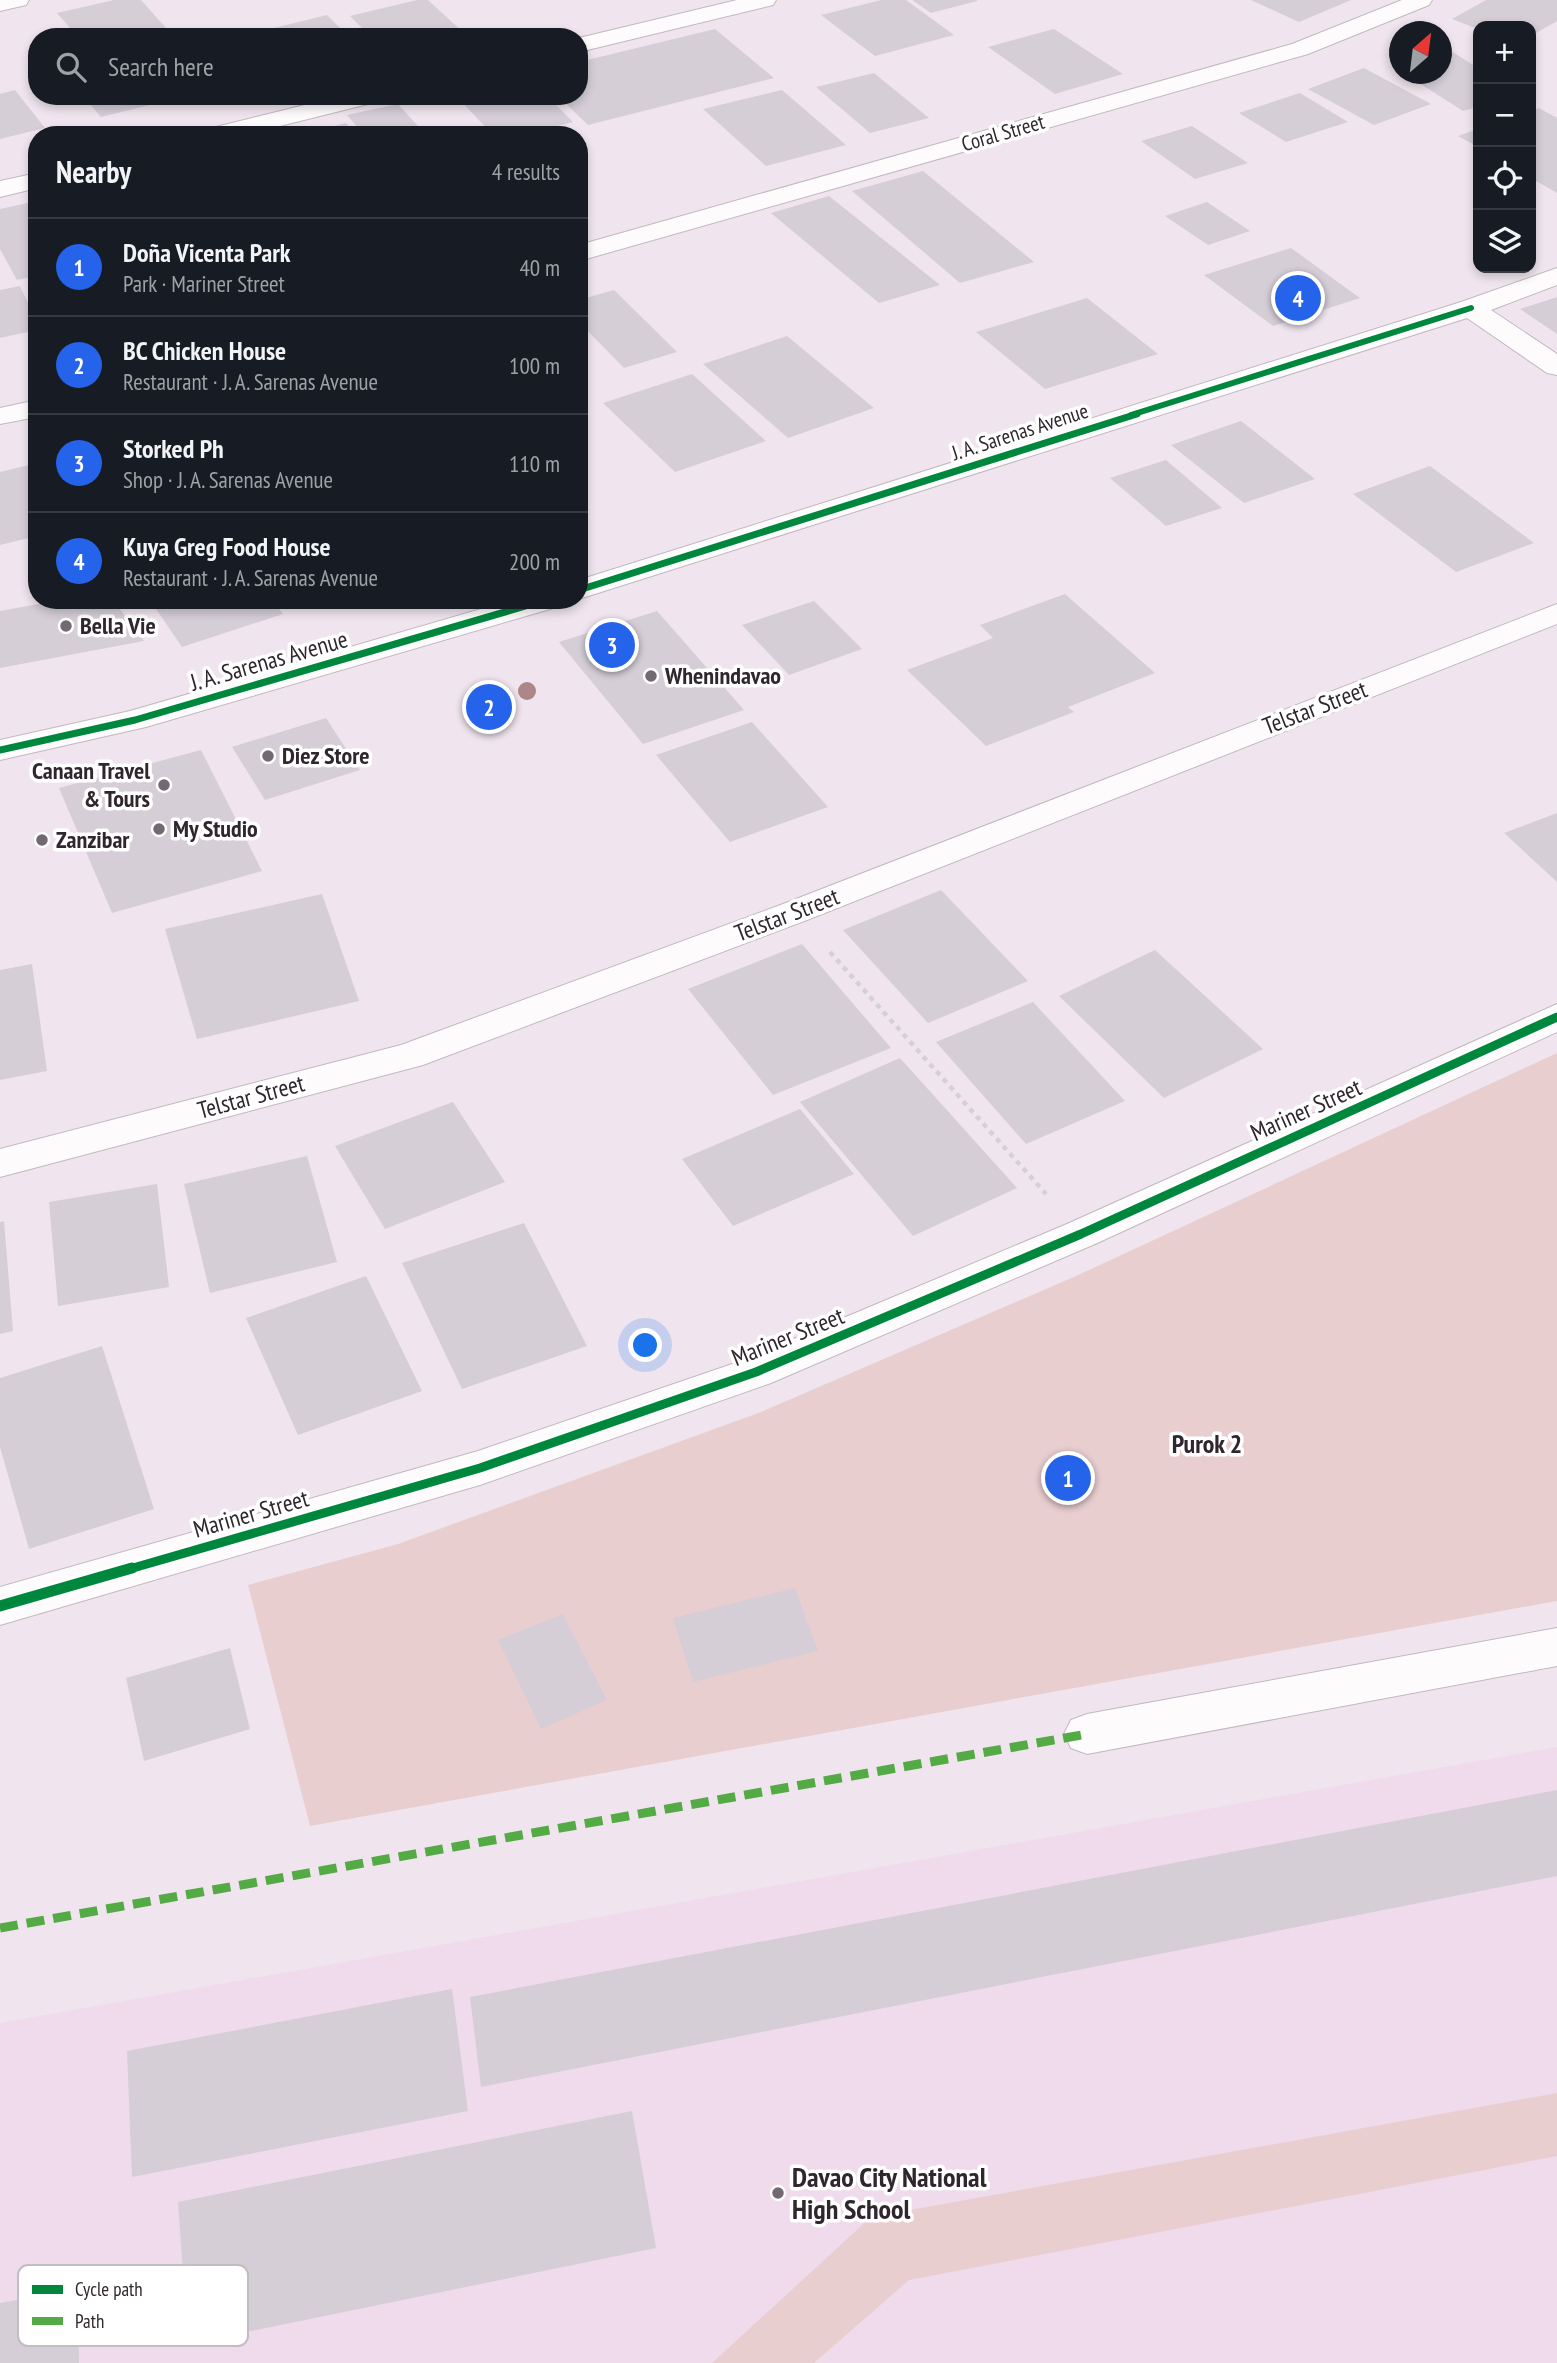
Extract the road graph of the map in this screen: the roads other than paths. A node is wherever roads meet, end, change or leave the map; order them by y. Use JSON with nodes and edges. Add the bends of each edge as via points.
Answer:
{"nodes":[{"id":1,"x":18,"y":0,"type":"edge"},
{"id":2,"x":765,"y":0,"type":"edge"},
{"id":3,"x":1421,"y":0,"type":"edge"},
{"id":4,"x":0,"y":4,"type":"edge"},
{"id":5,"x":588,"y":43,"type":"edge"},
{"id":6,"x":334,"y":105,"type":"edge"},
{"id":7,"x":249,"y":126,"type":"edge"},
{"id":8,"x":28,"y":182,"type":"edge"},
{"id":9,"x":0,"y":189,"type":"edge"},
{"id":10,"x":588,"y":250,"type":"edge"},
{"id":11,"x":1557,"y":276,"type":"edge"},
{"id":12,"x":1471,"y":308,"type":"junction"},
{"id":13,"x":1557,"y":368,"type":"edge"},
{"id":14,"x":28,"y":410,"type":"edge"},
{"id":15,"x":0,"y":416,"type":"edge"},
{"id":16,"x":588,"y":587,"type":"edge"},
{"id":17,"x":514,"y":609,"type":"edge"},
{"id":18,"x":1557,"y":613,"type":"edge"},
{"id":19,"x":0,"y":750,"type":"edge"},
{"id":20,"x":1557,"y":1017,"type":"edge"},
{"id":21,"x":0,"y":1163,"type":"edge"},
{"id":22,"x":0,"y":1606,"type":"edge"},
{"id":23,"x":1557,"y":1647,"type":"edge"},
{"id":24,"x":1087,"y":1734,"type":"dead end"}],
"edges":[{"from":1,"to":4,"type":"street"},
{"from":2,"to":5,"type":"street"},
{"from":3,"to":10,"type":"street","name":"Coral Street","via":[[1300,49]]},
{"from":6,"to":7,"type":"street"},
{"from":8,"to":9,"type":"street"},
{"from":11,"to":12,"type":"street","name":"J. A. Sarenas Avenue"},
{"from":12,"to":13,"type":"street"},
{"from":12,"to":16,"type":"street","name":"J. A. Sarenas Avenue"},
{"from":14,"to":15,"type":"street"},
{"from":17,"to":19,"type":"street","name":"J. A. Sarenas Avenue","via":[[135,720]]},
{"from":18,"to":21,"type":"street","name":"Telstar Street","via":[[795,912],[410,1056]]},
{"from":20,"to":22,"type":"street","name":"Mariner Street","via":[[1081,1234],[756,1372],[481,1468]]},
{"from":23,"to":24,"type":"street"}]}
